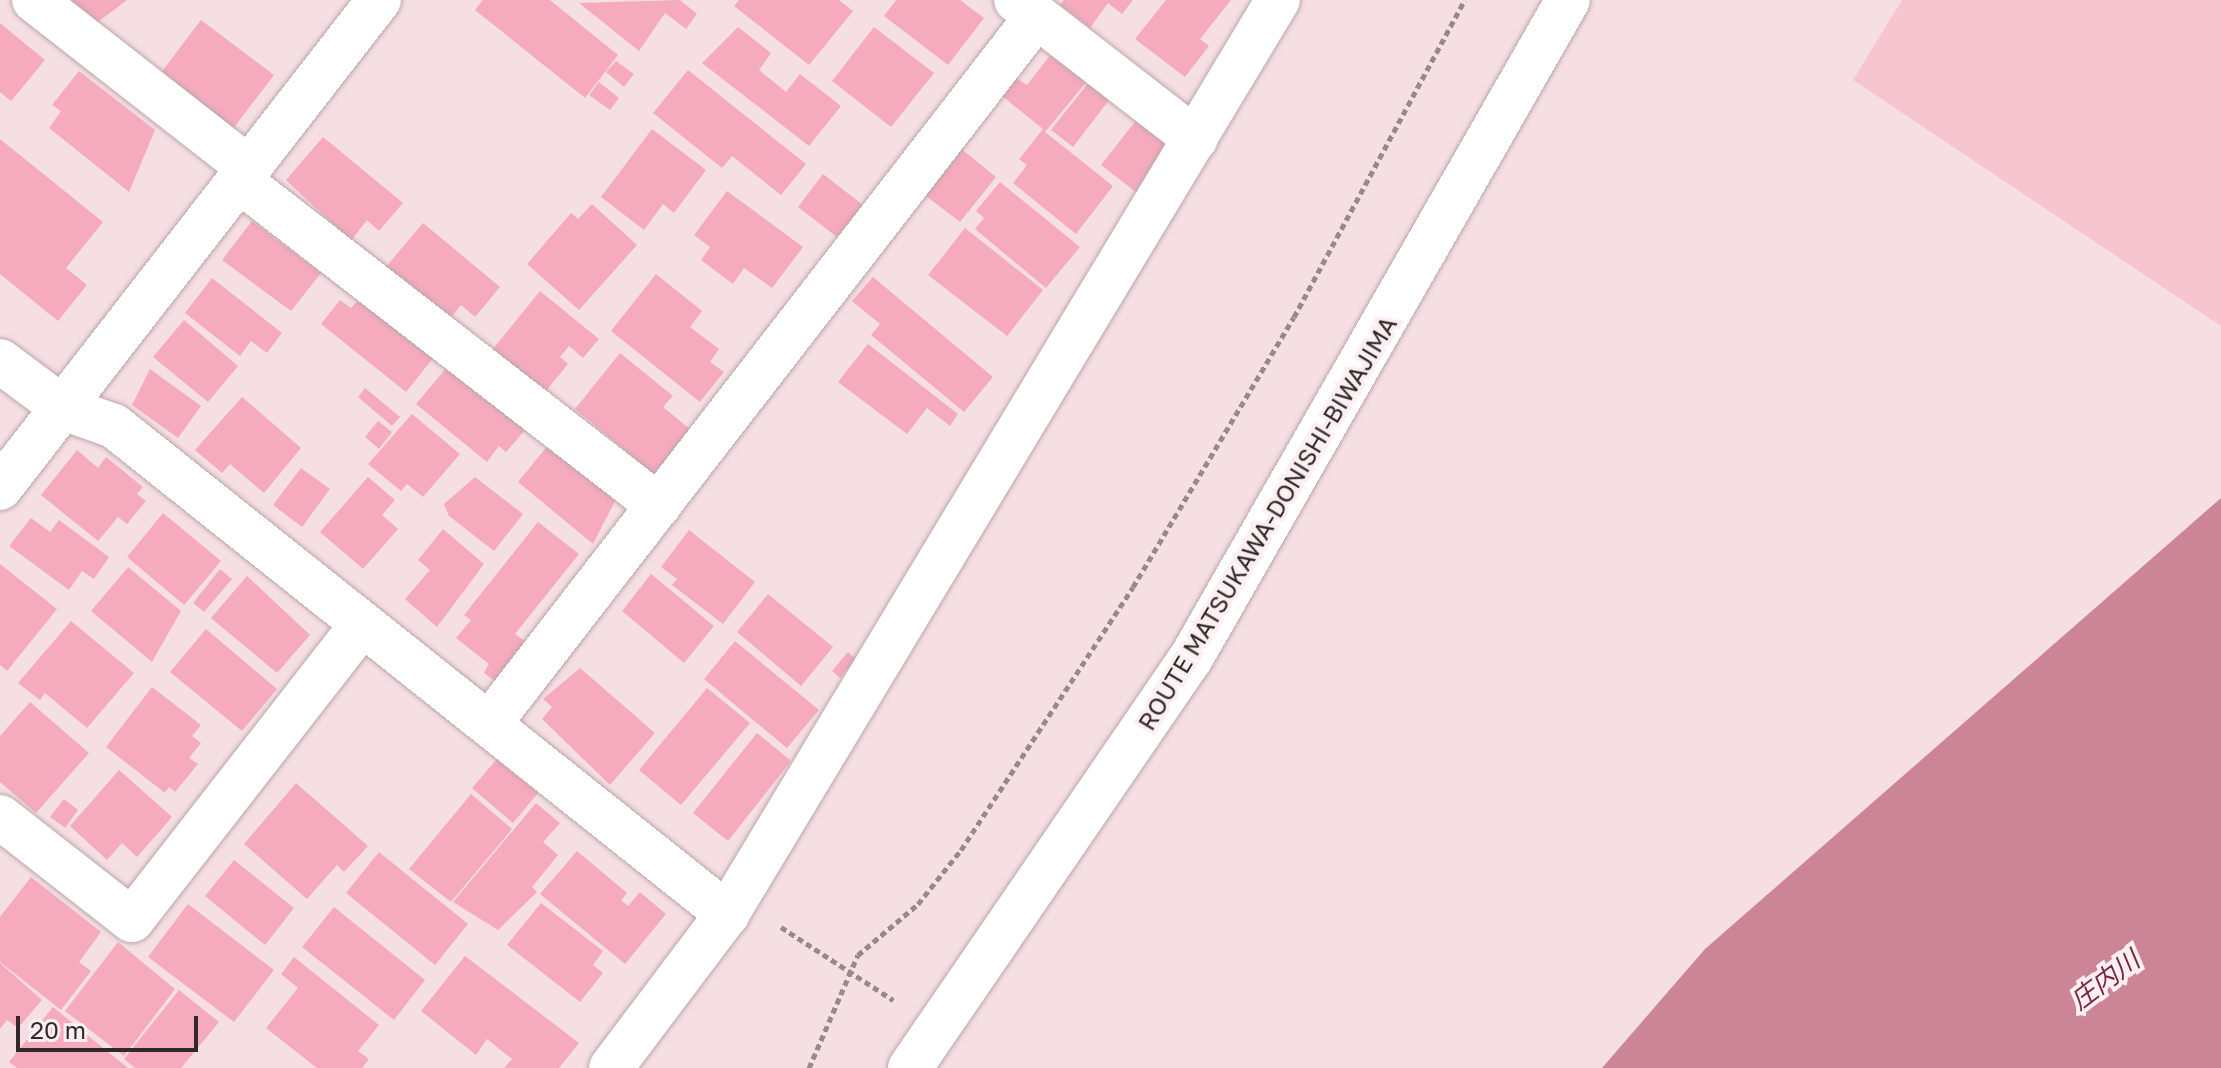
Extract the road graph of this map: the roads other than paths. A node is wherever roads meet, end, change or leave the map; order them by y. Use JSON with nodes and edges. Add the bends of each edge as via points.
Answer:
{"nodes":[{"id":1,"x":34,"y":0,"type":"edge"},
{"id":2,"x":379,"y":0,"type":"edge"},
{"id":3,"x":1278,"y":0,"type":"edge"},
{"id":4,"x":1568,"y":0,"type":"edge"},
{"id":5,"x":1027,"y":8,"type":"edge"},
{"id":6,"x":1195,"y":139,"type":"junction"},
{"id":7,"x":245,"y":175,"type":"junction"},
{"id":8,"x":0,"y":361,"type":"edge"},
{"id":9,"x":63,"y":408,"type":"junction"},
{"id":10,"x":0,"y":488,"type":"edge"},
{"id":11,"x":659,"y":506,"type":"junction"},
{"id":12,"x":361,"y":626,"type":"junction"},
{"id":13,"x":489,"y":724,"type":"junction"},
{"id":14,"x":0,"y":817,"type":"edge"},
{"id":15,"x":732,"y":906,"type":"junction"},
{"id":16,"x":611,"y":1068,"type":"edge"},
{"id":17,"x":910,"y":1068,"type":"edge"}],
"edges":[{"from":1,"to":7,"type":"street"},
{"from":2,"to":7,"type":"street"},
{"from":3,"to":6,"type":"street"},
{"from":4,"to":17,"type":"street","name":"ROUTE MATSUKAWA-DONISHI-BIWAJIMA","via":[[1191,658]]},
{"from":5,"to":6,"type":"street"},
{"from":5,"to":11,"type":"street"},
{"from":6,"to":15,"type":"street"},
{"from":7,"to":9,"type":"street"},
{"from":7,"to":11,"type":"street"},
{"from":8,"to":9,"type":"street"},
{"from":9,"to":10,"type":"street"},
{"from":9,"to":12,"type":"street","via":[[114,426]]},
{"from":11,"to":13,"type":"street"},
{"from":12,"to":13,"type":"street"},
{"from":12,"to":14,"type":"street","via":[[132,920]]},
{"from":13,"to":15,"type":"street"},
{"from":15,"to":16,"type":"street"}]}
